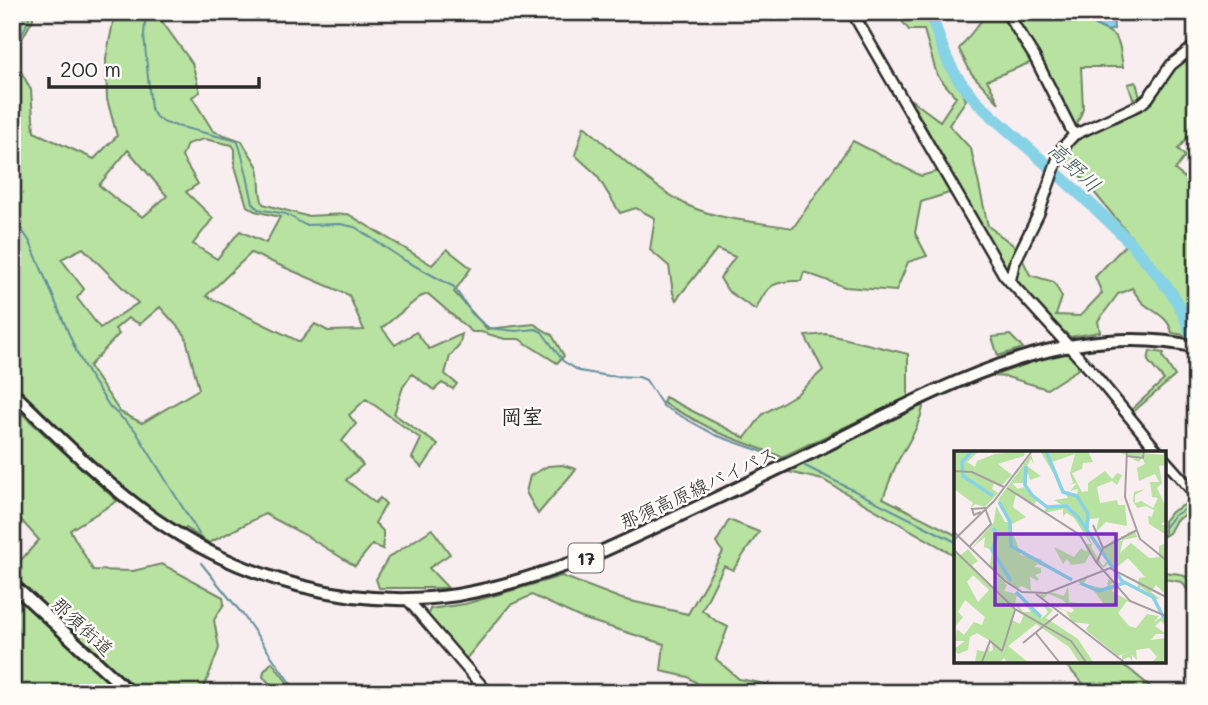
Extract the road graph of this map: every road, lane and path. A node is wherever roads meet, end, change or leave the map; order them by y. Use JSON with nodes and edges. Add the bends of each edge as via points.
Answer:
{"nodes":[{"id":1,"x":852,"y":12,"type":"edge"},
{"id":2,"x":1006,"y":12,"type":"edge"},
{"id":3,"x":1196,"y":45,"type":"edge"},
{"id":4,"x":1074,"y":135,"type":"junction"},
{"id":5,"x":1010,"y":282,"type":"junction"},
{"id":6,"x":1068,"y":345,"type":"junction"},
{"id":7,"x":1190,"y":346,"type":"edge"},
{"id":8,"x":12,"y":392,"type":"edge"},
{"id":9,"x":1157,"y":451,"type":"edge"},
{"id":10,"x":1166,"y":461,"type":"edge"},
{"id":11,"x":1196,"y":495,"type":"edge"},
{"id":12,"x":12,"y":584,"type":"edge"},
{"id":13,"x":407,"y":599,"type":"junction"},
{"id":14,"x":130,"y":693,"type":"edge"},
{"id":15,"x":488,"y":693,"type":"edge"}],
"edges":[{"from":1,"to":5,"type":"street"},
{"from":2,"to":4,"type":"street"},
{"from":3,"to":4,"type":"street","via":[[1171,65],[1141,104]]},
{"from":4,"to":5,"type":"street","via":[[1062,149]]},
{"from":5,"to":6,"type":"street"},
{"from":6,"to":7,"type":"main road","name":"那須高原線バイパス","number":"17","via":[[1149,341]]},
{"from":6,"to":9,"type":"street"},
{"from":6,"to":13,"type":"main road","name":"那須高原線バイパス","number":"17","via":[[944,388],[558,569],[497,587]]},
{"from":8,"to":13,"type":"main road","name":"那須高原線バイパス","number":"17","via":[[132,501],[204,550],[269,577],[355,596]]},
{"from":10,"to":11,"type":"street"},
{"from":12,"to":14,"type":"main road","name":"那須街道"},
{"from":13,"to":15,"type":"street"}]}
